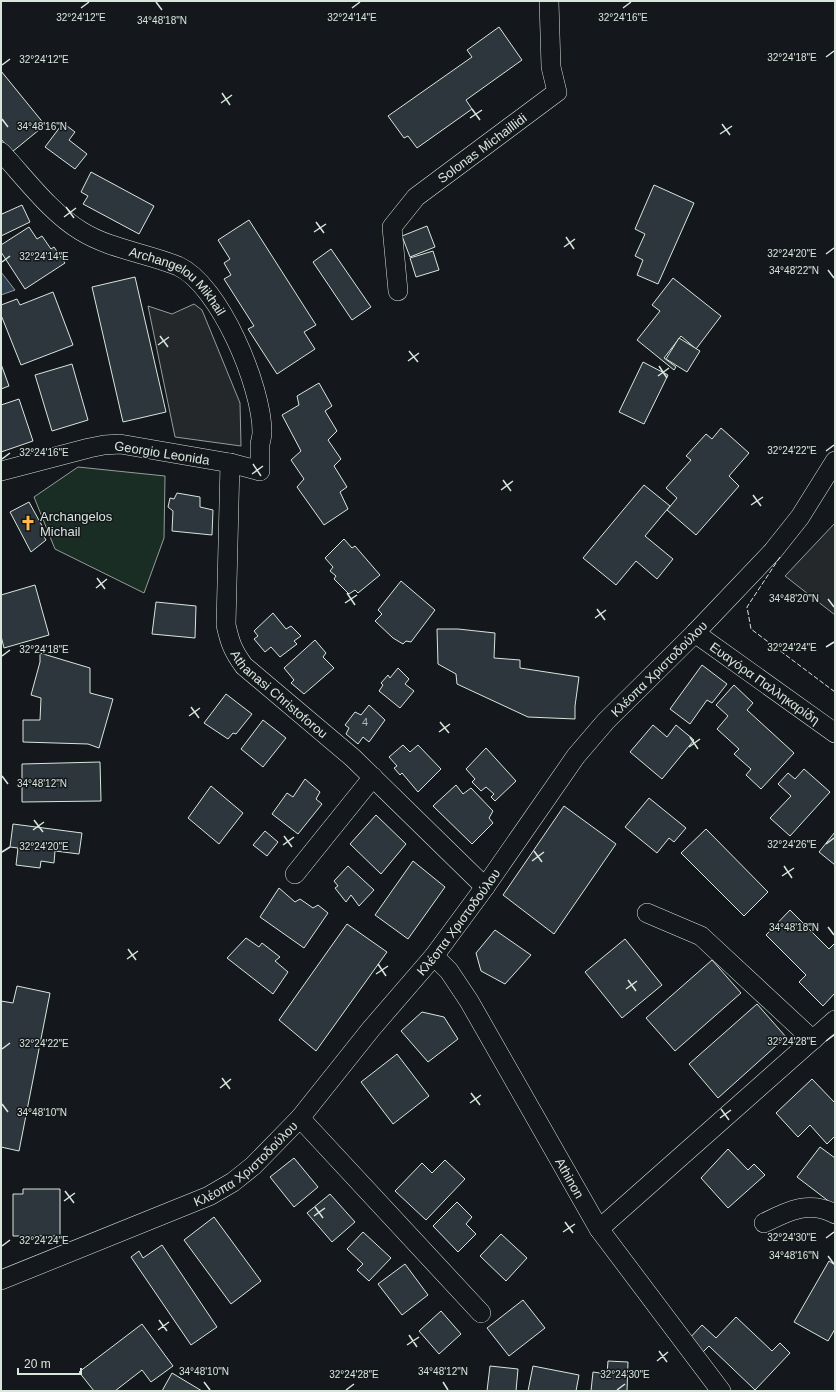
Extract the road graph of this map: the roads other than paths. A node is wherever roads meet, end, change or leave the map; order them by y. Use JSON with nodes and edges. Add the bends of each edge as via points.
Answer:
{"nodes":[{"id":1,"x":550,"y":1,"type":"edge"},
{"id":2,"x":1,"y":152,"type":"edge"},
{"id":3,"x":398,"y":291,"type":"dead end"},
{"id":4,"x":835,"y":461,"type":"edge"},
{"id":5,"x":230,"y":463,"type":"junction"},
{"id":6,"x":1,"y":471,"type":"edge"},
{"id":7,"x":694,"y":633,"type":"junction"},
{"id":8,"x":835,"y":733,"type":"edge"},
{"id":9,"x":373,"y":777,"type":"junction"},
{"id":10,"x":295,"y":874,"type":"dead end"},
{"id":11,"x":485,"y":887,"type":"junction"},
{"id":12,"x":647,"y":913,"type":"dead end"},
{"id":13,"x":434,"y":956,"type":"junction"},
{"id":14,"x":835,"y":1020,"type":"edge"},
{"id":15,"x":813,"y":1040,"type":"junction"},
{"id":16,"x":300,"y":1118,"type":"junction"},
{"id":17,"x":835,"y":1214,"type":"edge"},
{"id":18,"x":764,"y":1223,"type":"dead end"},
{"id":19,"x":599,"y":1229,"type":"junction"},
{"id":20,"x":1,"y":1280,"type":"edge"},
{"id":21,"x":481,"y":1313,"type":"dead end"},
{"id":22,"x":721,"y":1391,"type":"edge"}],
"edges":[{"from":1,"to":3,"type":"street","name":"Solonas Michaillidi","via":[[551,67],[557,92],[416,198],[392,227]]},
{"from":2,"to":5,"type":"street","name":"Archangelou Mikhail","via":[[61,217],[82,232],[105,243],[178,267],[192,275],[206,289],[233,334],[258,400],[262,432],[260,471]]},
{"from":4,"to":7,"type":"street","name":"Κλέοπα Χριστοδούλου","via":[[800,517],[773,551]]},
{"from":5,"to":6,"type":"street","name":"Georgio Leonida","via":[[120,444],[104,445]]},
{"from":5,"to":9,"type":"street","name":"Athanasi Christoforou","via":[[226,625],[234,653],[244,666]]},
{"from":7,"to":8,"type":"street","name":"Ευαγόρα Παλληκαρίδη"},
{"from":7,"to":11,"type":"street","name":"Κλέοπα Χριστοδούλου","via":[[606,721],[576,756]]},
{"from":9,"to":10,"type":"street"},
{"from":9,"to":11,"type":"street","name":"Athanasi Christoforou"},
{"from":11,"to":13,"type":"street","name":"Κλέοπα Χριστοδούλου"},
{"from":12,"to":15,"type":"street","via":[[701,936]]},
{"from":13,"to":16,"type":"street","name":"Κλέοπα Χριστοδούλου","via":[[371,1029]]},
{"from":13,"to":19,"type":"street","name":"Athinon","via":[[449,971],[470,1001]]},
{"from":14,"to":15,"type":"street"},
{"from":15,"to":19,"type":"street"},
{"from":16,"to":20,"type":"street","name":"Κλέοπα Χριστοδούλου","via":[[253,1166],[209,1196]]},
{"from":16,"to":21,"type":"street"},
{"from":17,"to":18,"type":"street","via":[[817,1208],[801,1207],[788,1210]]},
{"from":19,"to":22,"type":"street","name":"Athinon"}]}
